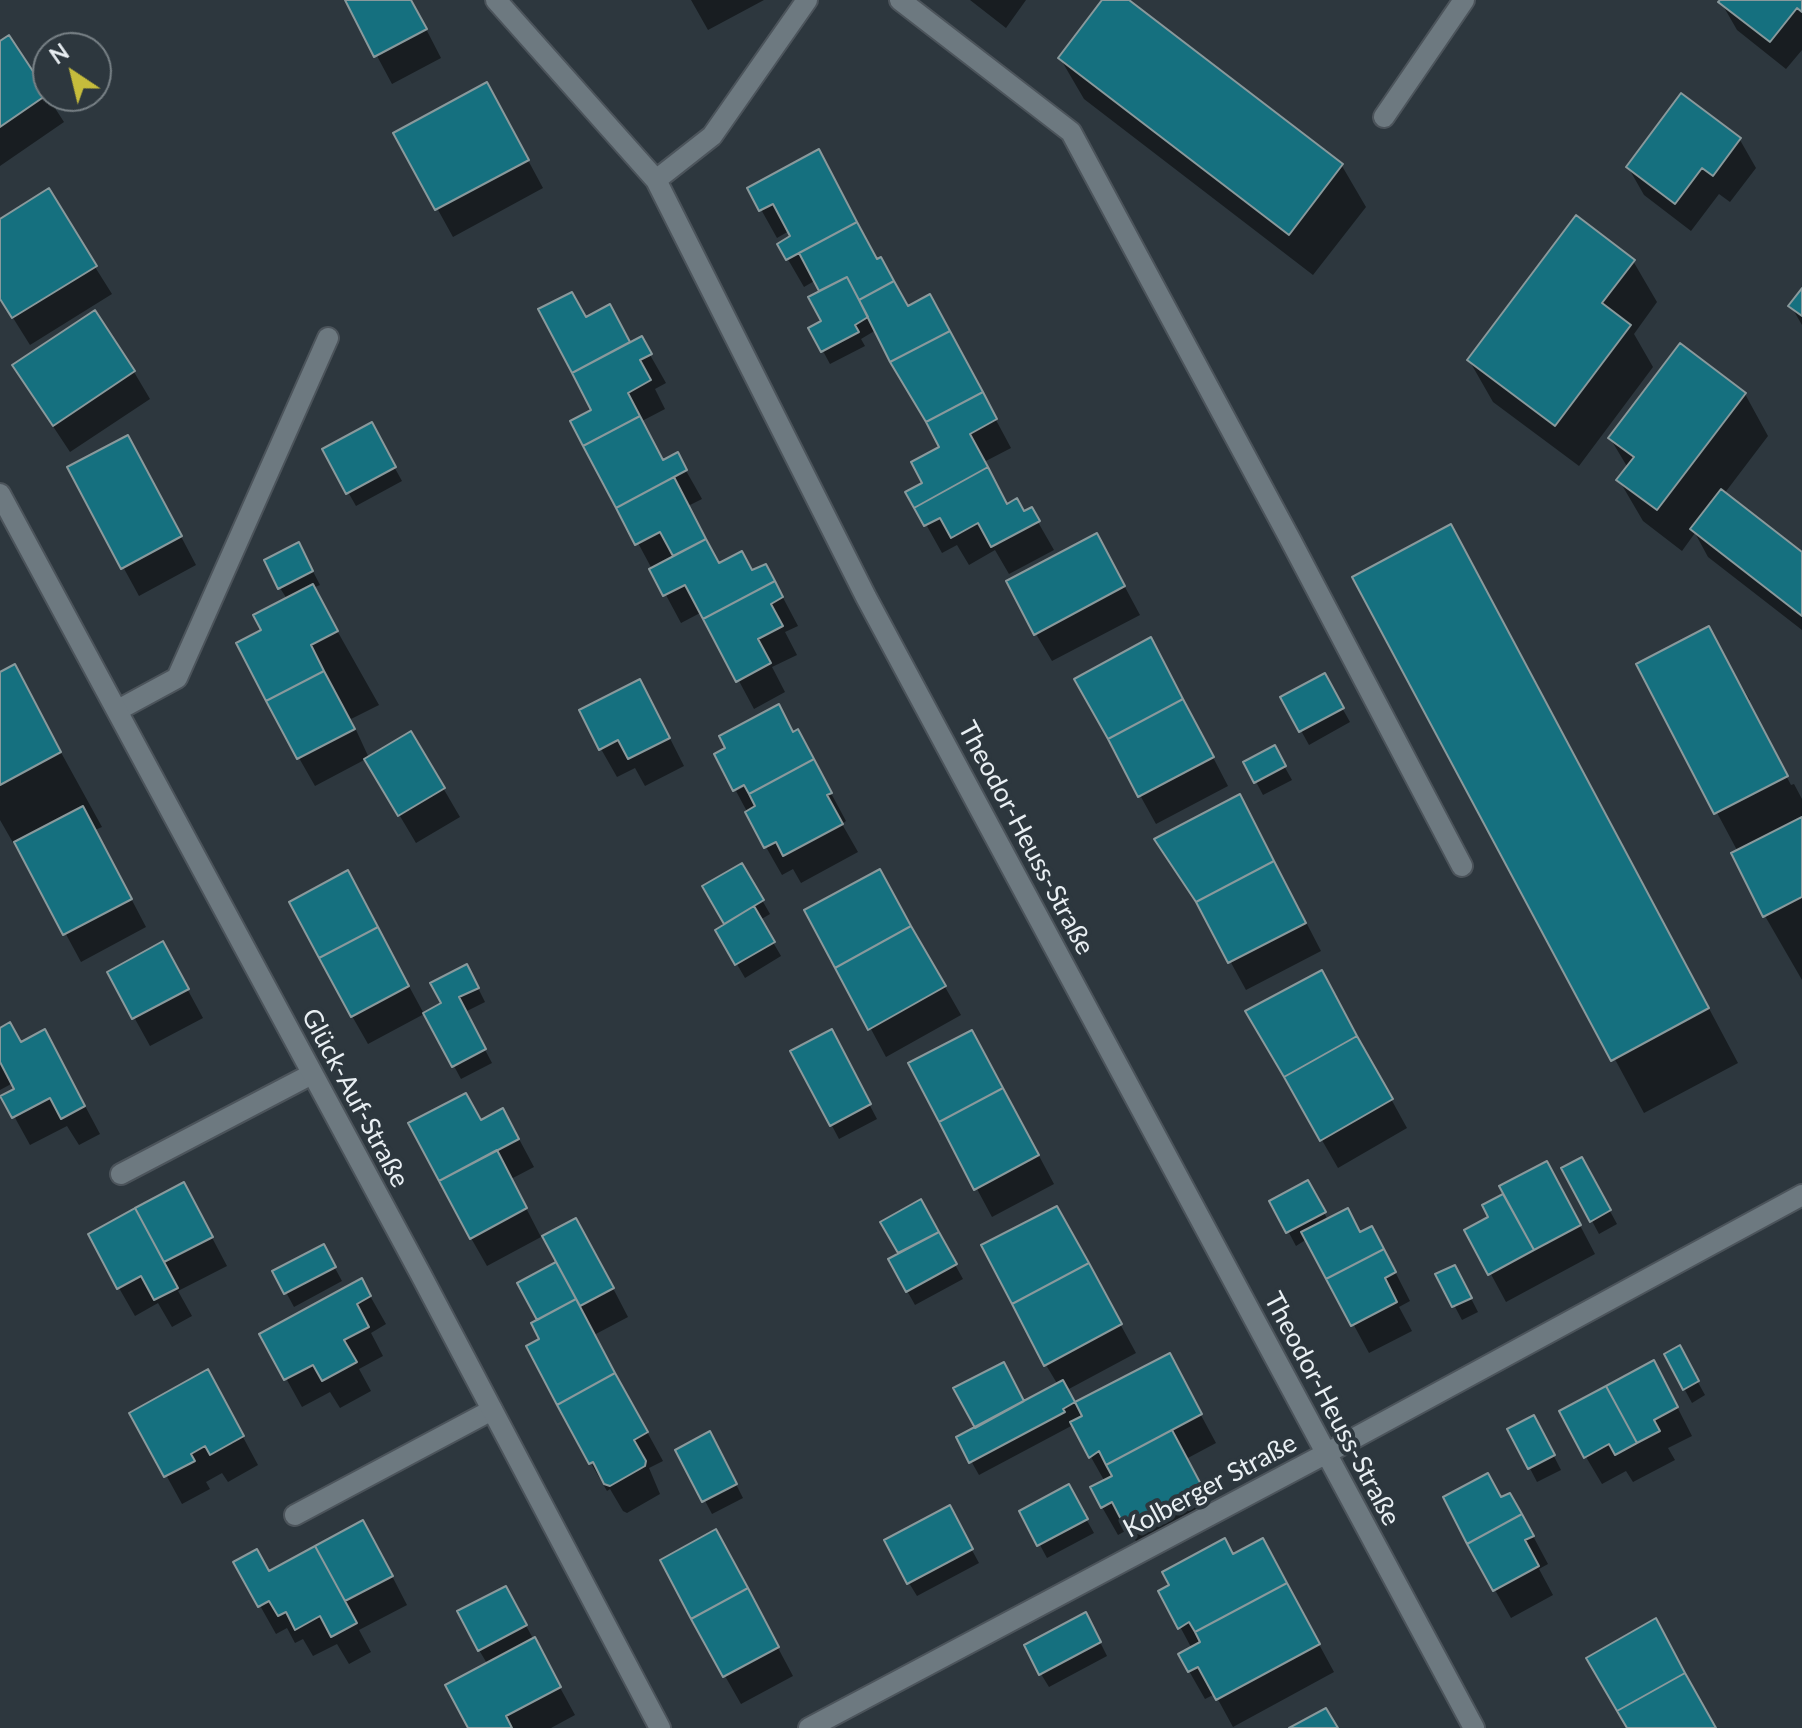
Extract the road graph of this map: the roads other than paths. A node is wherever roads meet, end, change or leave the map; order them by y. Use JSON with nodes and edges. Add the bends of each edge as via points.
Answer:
{"nodes":[{"id":1,"x":496,"y":0,"type":"edge"},
{"id":2,"x":807,"y":0,"type":"edge"},
{"id":3,"x":900,"y":0,"type":"edge"},
{"id":4,"x":1464,"y":0,"type":"edge"},
{"id":5,"x":1384,"y":117,"type":"dead end"},
{"id":6,"x":656,"y":180,"type":"junction"},
{"id":7,"x":328,"y":338,"type":"dead end"},
{"id":8,"x":0,"y":494,"type":"edge"},
{"id":9,"x":118,"y":710,"type":"junction"},
{"id":10,"x":1462,"y":866,"type":"dead end"},
{"id":11,"x":312,"y":1074,"type":"junction"},
{"id":12,"x":121,"y":1174,"type":"dead end"},
{"id":13,"x":1802,"y":1195,"type":"edge"},
{"id":14,"x":492,"y":1410,"type":"junction"},
{"id":15,"x":1327,"y":1453,"type":"junction"},
{"id":16,"x":295,"y":1515,"type":"dead end"},
{"id":17,"x":660,"y":1728,"type":"edge"},
{"id":18,"x":809,"y":1728,"type":"edge"},
{"id":19,"x":1474,"y":1728,"type":"edge"}],
"edges":[{"from":1,"to":6,"type":"street","name":"Theodor-Heuss-Straße"},
{"from":2,"to":6,"type":"street","via":[[712,136]]},
{"from":3,"to":10,"type":"street","via":[[1071,132]]},
{"from":4,"to":5,"type":"street"},
{"from":6,"to":15,"type":"street","name":"Theodor-Heuss-Straße","via":[[866,597]]},
{"from":7,"to":9,"type":"street","via":[[177,678]]},
{"from":8,"to":9,"type":"street","name":"Glück-Auf-Straße"},
{"from":9,"to":11,"type":"street","name":"Glück-Auf-Straße"},
{"from":11,"to":12,"type":"street"},
{"from":11,"to":14,"type":"street","name":"Glück-Auf-Straße"},
{"from":13,"to":15,"type":"street","name":"Kolberger Straße"},
{"from":14,"to":16,"type":"street"},
{"from":14,"to":17,"type":"street","name":"Glück-Auf-Straße"},
{"from":15,"to":18,"type":"street","name":"Kolberger Straße"},
{"from":15,"to":19,"type":"street","name":"Theodor-Heuss-Straße"}]}
